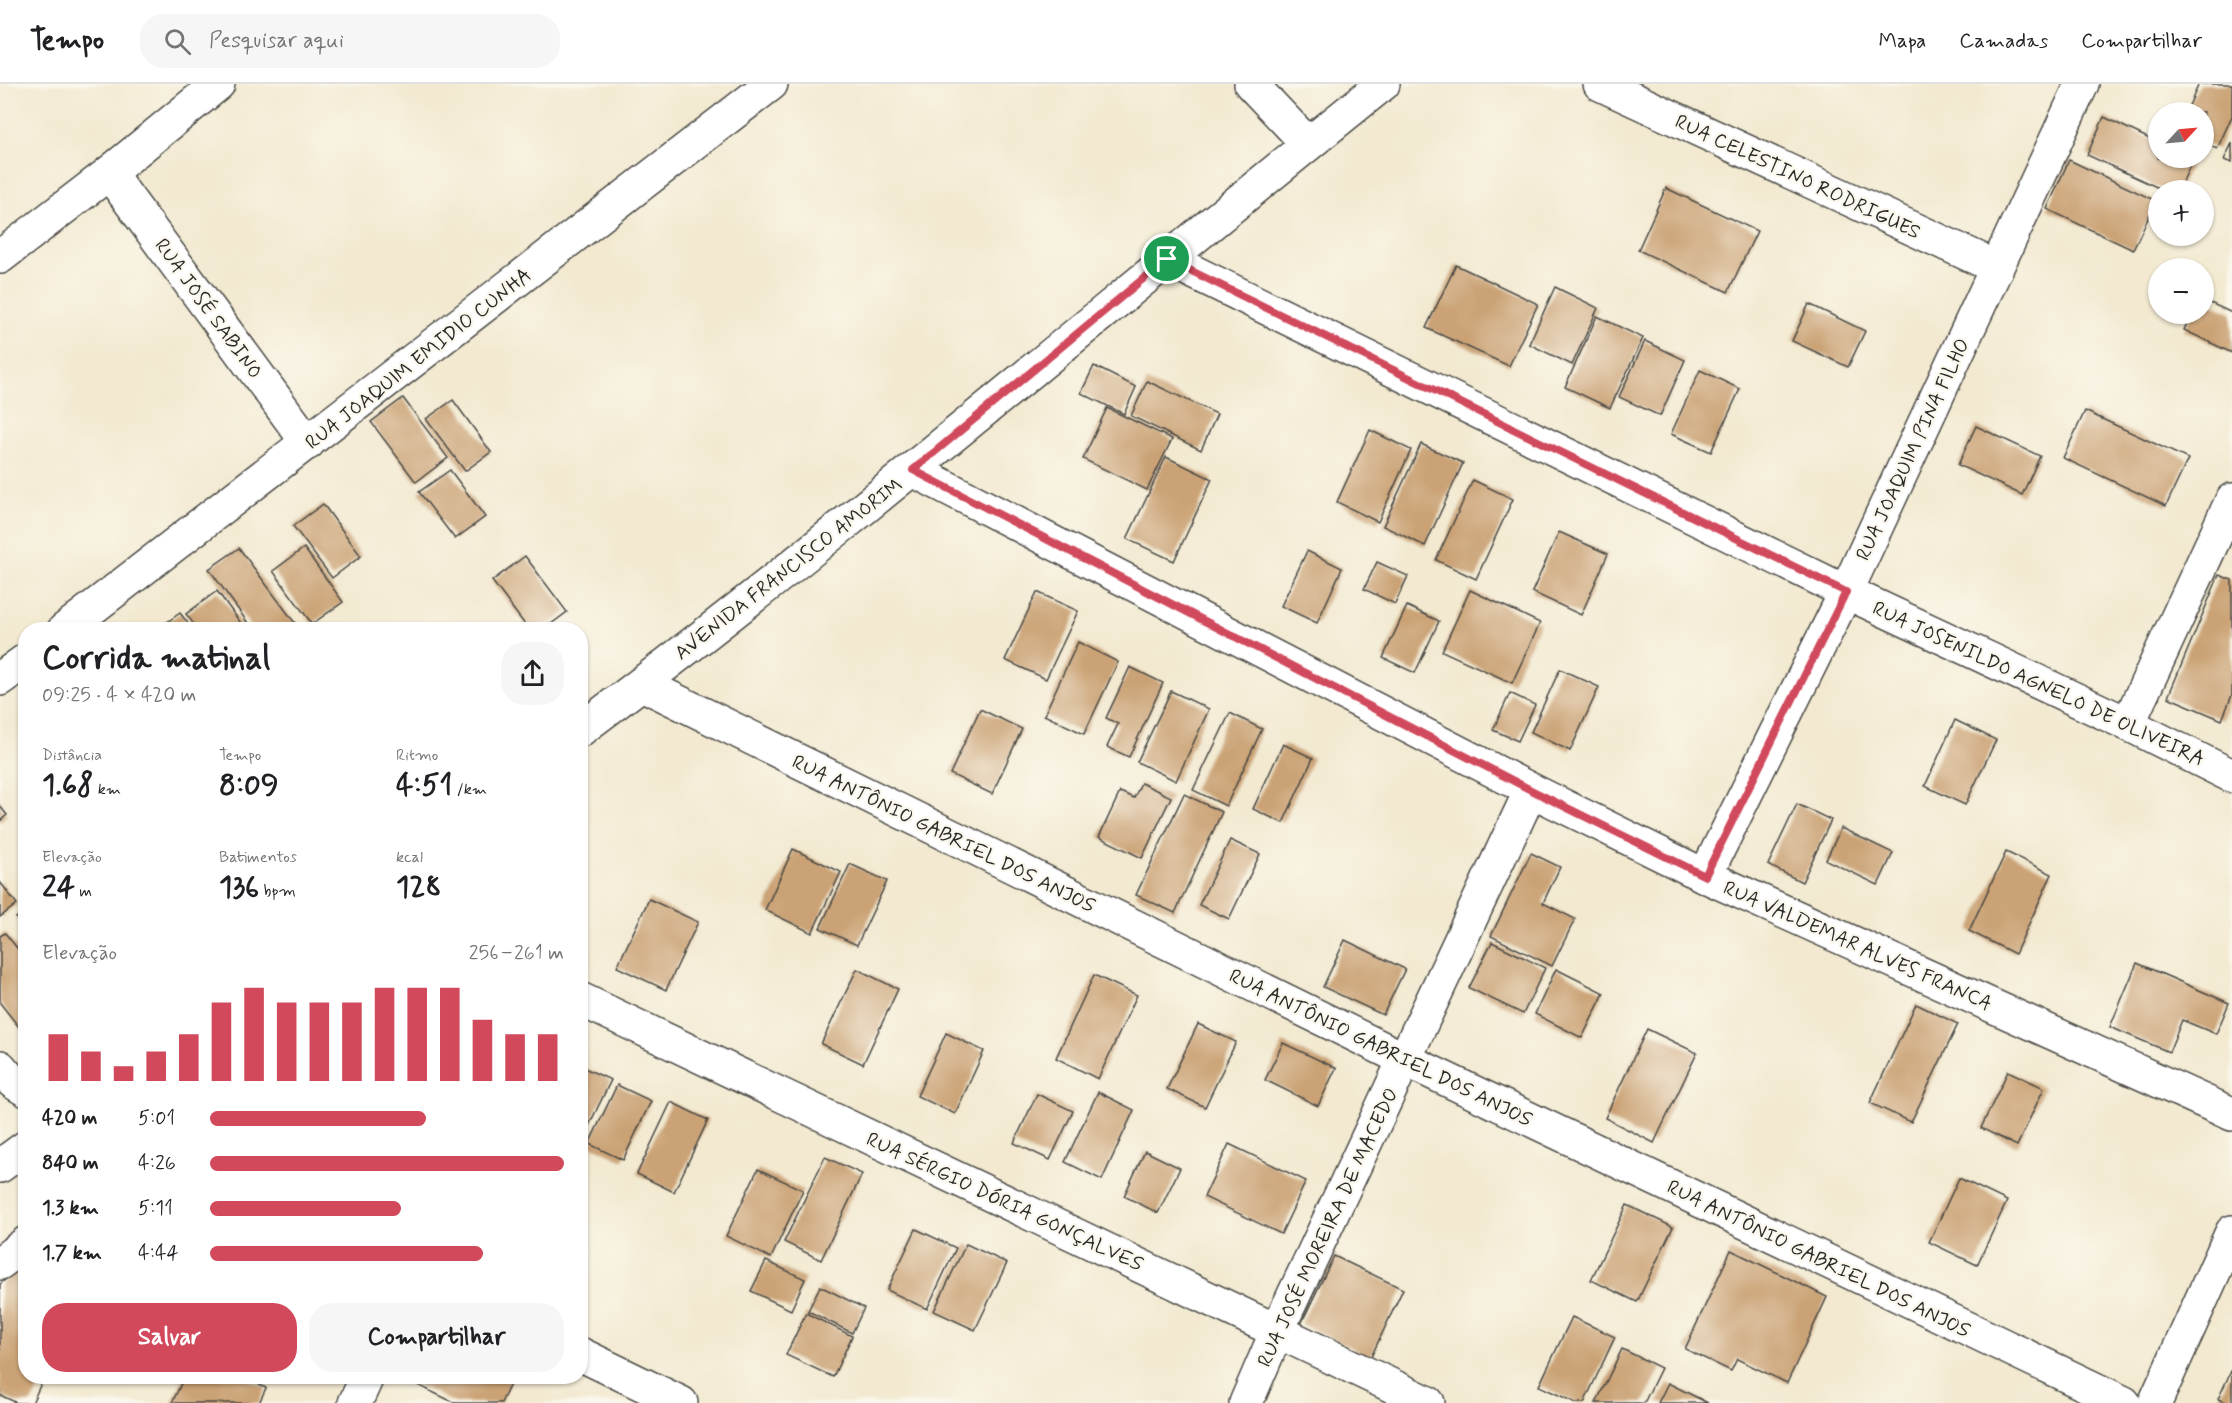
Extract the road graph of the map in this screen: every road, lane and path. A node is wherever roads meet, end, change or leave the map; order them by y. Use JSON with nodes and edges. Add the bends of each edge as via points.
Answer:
{"nodes":[{"id":1,"x":771,"y":84,"type":"edge"},
{"id":2,"x":1251,"y":84,"type":"edge"},
{"id":3,"x":1383,"y":84,"type":"edge"},
{"id":4,"x":1600,"y":84,"type":"edge"},
{"id":5,"x":2082,"y":84,"type":"edge"},
{"id":6,"x":217,"y":85,"type":"edge"},
{"id":7,"x":1308,"y":144,"type":"junction"},
{"id":8,"x":109,"y":173,"type":"junction"},
{"id":9,"x":0,"y":257,"type":"edge"},
{"id":10,"x":1167,"y":259,"type":"junction"},
{"id":11,"x":1996,"y":267,"type":"junction"},
{"id":12,"x":308,"y":443,"type":"junction"},
{"id":13,"x":913,"y":470,"type":"junction"},
{"id":14,"x":2232,"y":500,"type":"edge"},
{"id":15,"x":1846,"y":592,"type":"junction"},
{"id":16,"x":74,"y":622,"type":"edge"},
{"id":17,"x":18,"y":666,"type":"edge"},
{"id":18,"x":0,"y":679,"type":"edge"},
{"id":19,"x":642,"y":684,"type":"junction"},
{"id":20,"x":588,"y":724,"type":"edge"},
{"id":21,"x":2128,"y":724,"type":"junction"},
{"id":22,"x":2232,"y":776,"type":"edge"},
{"id":23,"x":1531,"y":790,"type":"junction"},
{"id":24,"x":1705,"y":876,"type":"junction"},
{"id":25,"x":588,"y":1003,"type":"edge"},
{"id":26,"x":1406,"y":1060,"type":"junction"},
{"id":27,"x":0,"y":1067,"type":"edge"},
{"id":28,"x":18,"y":1085,"type":"edge"},
{"id":29,"x":2232,"y":1113,"type":"edge"},
{"id":30,"x":18,"y":1152,"type":"edge"},
{"id":31,"x":0,"y":1166,"type":"edge"},
{"id":32,"x":2232,"y":1232,"type":"edge"},
{"id":33,"x":18,"y":1249,"type":"edge"},
{"id":34,"x":0,"y":1263,"type":"edge"},
{"id":35,"x":1277,"y":1330,"type":"junction"},
{"id":36,"x":588,"y":1358,"type":"edge"},
{"id":37,"x":364,"y":1384,"type":"edge"},
{"id":38,"x":355,"y":1403,"type":"edge"},
{"id":39,"x":681,"y":1403,"type":"edge"},
{"id":40,"x":1246,"y":1403,"type":"edge"},
{"id":41,"x":1428,"y":1403,"type":"edge"},
{"id":42,"x":2124,"y":1403,"type":"edge"},
{"id":43,"x":2155,"y":1403,"type":"edge"}],
"edges":[{"from":1,"to":12,"type":"street","name":"RUA JOAQUIM EMIDIO CUNHA"},
{"from":2,"to":7,"type":"street"},
{"from":3,"to":7,"type":"street","name":"AVENIDA FRANCISCO AMORIM"},
{"from":4,"to":11,"type":"street","name":"RUA CELESTINO RODRIGUES"},
{"from":5,"to":11,"type":"street","name":"RUA JOAQUIM PINA FILHO"},
{"from":6,"to":8,"type":"street"},
{"from":7,"to":10,"type":"street","name":"AVENIDA FRANCISCO AMORIM"},
{"from":8,"to":9,"type":"street"},
{"from":8,"to":12,"type":"street","name":"RUA JOSÉ SABINO"},
{"from":10,"to":13,"type":"street","name":"AVENIDA FRANCISCO AMORIM"},
{"from":10,"to":15,"type":"street","name":"RUA JOSENILDO AGNELO DE OLIVEIRA"},
{"from":11,"to":15,"type":"street","name":"RUA JOAQUIM PINA FILHO"},
{"from":12,"to":16,"type":"street","name":"RUA JOAQUIM EMIDIO CUNHA"},
{"from":13,"to":19,"type":"street","name":"AVENIDA FRANCISCO AMORIM"},
{"from":13,"to":23,"type":"street","name":"RUA VALDEMAR ALVES FRANCA"},
{"from":14,"to":21,"type":"street"},
{"from":15,"to":21,"type":"street","name":"RUA JOSENILDO AGNELO DE OLIVEIRA"},
{"from":15,"to":24,"type":"street","name":"RUA JOAQUIM PINA FILHO"},
{"from":17,"to":18,"type":"street"},
{"from":19,"to":20,"type":"street","name":"AVENIDA FRANCISCO AMORIM"},
{"from":19,"to":26,"type":"street","name":"RUA ANTÔNIO GABRIEL DOS ANJOS"},
{"from":21,"to":22,"type":"street","name":"RUA JOSENILDO AGNELO DE OLIVEIRA"},
{"from":23,"to":24,"type":"street","name":"RUA VALDEMAR ALVES FRANCA"},
{"from":23,"to":26,"type":"street","name":"RUA JOSÉ MOREIRA DE MACEDO"},
{"from":24,"to":29,"type":"street","name":"RUA VALDEMAR ALVES FRANCA"},
{"from":25,"to":35,"type":"street","name":"RUA SÉRGIO DÓRIA GONÇALVES"},
{"from":26,"to":35,"type":"street","name":"RUA JOSÉ MOREIRA DE MACEDO"},
{"from":26,"to":42,"type":"street","name":"RUA ANTÔNIO GABRIEL DOS ANJOS"},
{"from":27,"to":28,"type":"street"},
{"from":30,"to":31,"type":"street"},
{"from":32,"to":43,"type":"street"},
{"from":33,"to":34,"type":"street"},
{"from":35,"to":40,"type":"street","name":"RUA JOSÉ MOREIRA DE MACEDO"},
{"from":35,"to":41,"type":"street","name":"RUA SÉRGIO DÓRIA GONÇALVES"},
{"from":36,"to":39,"type":"street"},
{"from":37,"to":38,"type":"street"}]}
